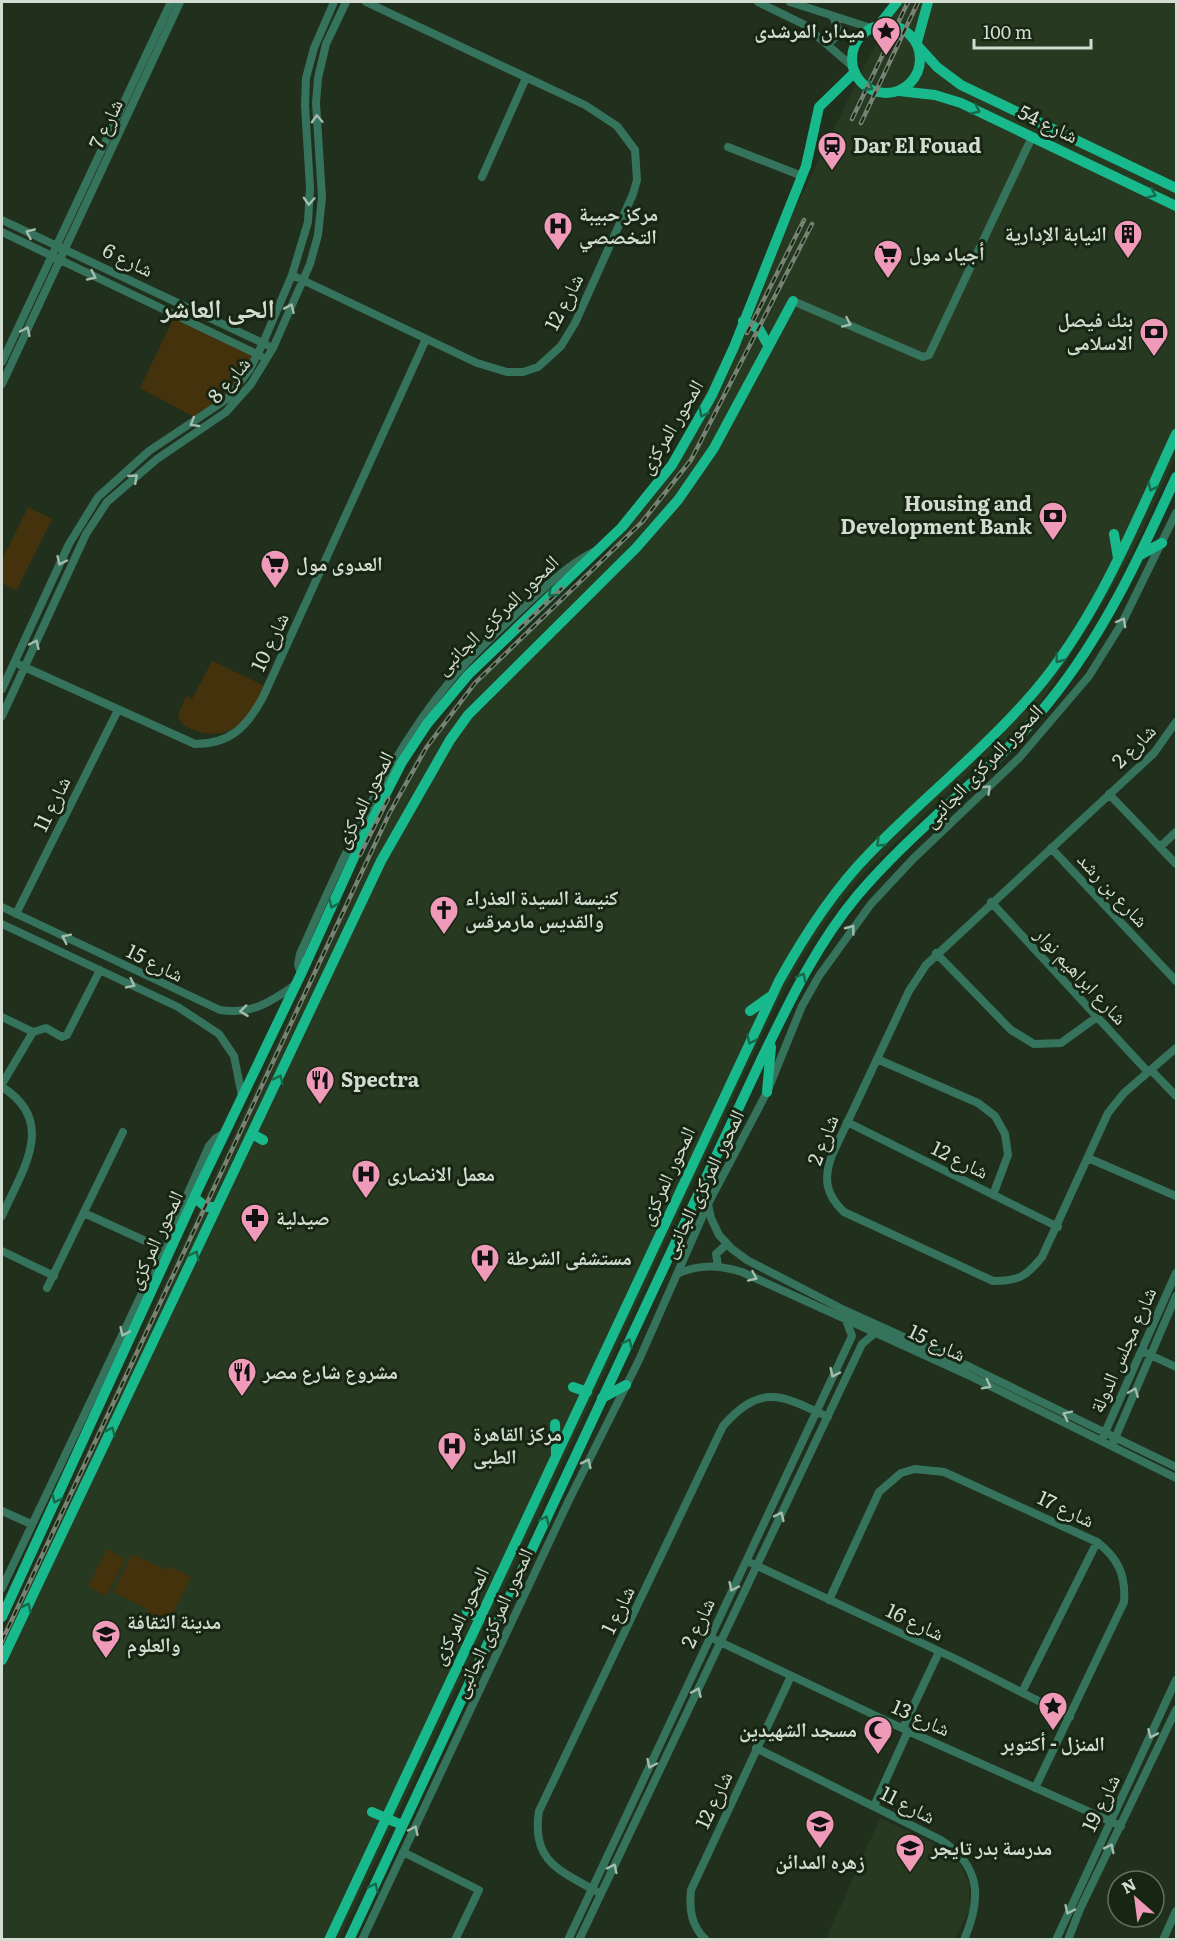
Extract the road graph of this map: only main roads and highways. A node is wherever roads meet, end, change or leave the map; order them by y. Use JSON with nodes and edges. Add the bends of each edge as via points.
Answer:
{"nodes":[{"id":1,"x":897,"y":2,"type":"edge"},
{"id":2,"x":928,"y":2,"type":"edge"},
{"id":3,"x":875,"y":26,"type":"junction"},
{"id":4,"x":918,"y":44,"type":"junction"},
{"id":5,"x":854,"y":69,"type":"junction"},
{"id":6,"x":953,"y":80,"type":"junction"},
{"id":7,"x":899,"y":91,"type":"junction"},
{"id":8,"x":944,"y":97,"type":"junction"},
{"id":9,"x":1176,"y":188,"type":"edge"},
{"id":10,"x":1176,"y":206,"type":"edge"},
{"id":11,"x":793,"y":301,"type":"road end"},
{"id":12,"x":743,"y":321,"type":"junction"},
{"id":13,"x":768,"y":345,"type":"junction"},
{"id":14,"x":1176,"y":434,"type":"edge"},
{"id":15,"x":1176,"y":477,"type":"edge"},
{"id":16,"x":1114,"y":534,"type":"dead end"},
{"id":17,"x":1162,"y":543,"type":"road end"},
{"id":18,"x":1140,"y":555,"type":"junction"},
{"id":19,"x":1118,"y":558,"type":"junction"},
{"id":20,"x":964,"y":791,"type":"junction"},
{"id":21,"x":930,"y":796,"type":"junction"},
{"id":22,"x":928,"y":824,"type":"junction"},
{"id":23,"x":896,"y":828,"type":"junction"},
{"id":24,"x":772,"y":996,"type":"junction"},
{"id":25,"x":750,"y":1011,"type":"dead end"},
{"id":26,"x":772,"y":1039,"type":"junction"},
{"id":27,"x":767,"y":1092,"type":"road end"},
{"id":28,"x":252,"y":1134,"type":"junction"},
{"id":29,"x":263,"y":1140,"type":"dead end"},
{"id":30,"x":195,"y":1198,"type":"junction"},
{"id":31,"x":217,"y":1207,"type":"junction"},
{"id":32,"x":626,"y":1385,"type":"road end"},
{"id":33,"x":573,"y":1387,"type":"dead end"},
{"id":34,"x":587,"y":1392,"type":"junction"},
{"id":35,"x":602,"y":1398,"type":"junction"},
{"id":36,"x":555,"y":1424,"type":"dead end"},
{"id":37,"x":556,"y":1456,"type":"junction"},
{"id":38,"x":467,"y":1611,"type":"dead end"},
{"id":39,"x":2,"y":1617,"type":"edge"},
{"id":40,"x":479,"y":1618,"type":"junction"},
{"id":41,"x":494,"y":1632,"type":"junction"},
{"id":42,"x":471,"y":1636,"type":"junction"},
{"id":43,"x":2,"y":1660,"type":"edge"},
{"id":44,"x":471,"y":1678,"type":"junction"},
{"id":45,"x":448,"y":1682,"type":"junction"},
{"id":46,"x":372,"y":1812,"type":"dead end"},
{"id":47,"x":386,"y":1819,"type":"junction"},
{"id":48,"x":402,"y":1826,"type":"junction"},
{"id":49,"x":360,"y":1918,"type":"junction"},
{"id":50,"x":364,"y":1935,"type":"edge"},
{"id":51,"x":329,"y":1940,"type":"edge"},
{"id":52,"x":349,"y":1940,"type":"edge"}],
"edges":[{"from":1,"to":3,"type":"main road"},
{"from":2,"to":4,"type":"main road"},
{"from":3,"to":4,"type":"main road","via":[[901,28]]},
{"from":3,"to":5,"type":"main road","via":[[855,43]]},
{"from":4,"to":6,"type":"main road","name":"شارع 54"},
{"from":4,"to":7,"type":"main road","via":[[920,68],[912,82]]},
{"from":5,"to":7,"type":"main road","one_way":true,"via":[[861,83],[875,92]]},
{"from":5,"to":12,"type":"main road","name":"المحور المركزى","via":[[819,107],[802,176]]},
{"from":6,"to":8,"type":"main road"},
{"from":6,"to":9,"type":"main road","name":"شارع 54"},
{"from":7,"to":8,"type":"main road","name":"شارع 54"},
{"from":8,"to":10,"type":"main road","name":"شارع 54","one_way":true},
{"from":11,"to":13,"type":"main road"},
{"from":12,"to":13,"type":"main road","via":[[759,329]]},
{"from":12,"to":30,"type":"main road","name":"المحور المركزى","one_way":true,"via":[[724,372],[686,442],[646,501],[604,546],[477,664],[418,736],[373,818]]},
{"from":28,"to":13,"type":"main road","one_way":true,"via":[[381,861],[458,728],[512,668],[662,520],[714,448]]},
{"from":14,"to":19,"type":"main road","name":"المحور المركزى","one_way":true},
{"from":15,"to":18,"type":"main road","name":"المحور المركزى"},
{"from":16,"to":19,"type":"main road"},
{"from":17,"to":18,"type":"main road"},
{"from":18,"to":20,"type":"main road","name":"المحور المركزى","via":[[1079,663],[1020,736]]},
{"from":19,"to":21,"type":"main road","name":"المحور المركزى","one_way":true,"via":[[1084,623],[1035,690],[976,754]]},
{"from":20,"to":21,"type":"main road","via":[[939,805]]},
{"from":20,"to":22,"type":"main road","name":"المحور المركزى"},
{"from":21,"to":23,"type":"main road","name":"المحور المركزى"},
{"from":22,"to":23,"type":"main road","via":[[926,816],[918,814]]},
{"from":26,"to":22,"type":"main road","name":"المحور المركزى","one_way":true,"via":[[813,957],[834,927],[868,884]]},
{"from":23,"to":24,"type":"main road","name":"المحور المركزى","one_way":true,"via":[[867,856],[819,915]]},
{"from":24,"to":25,"type":"main road"},
{"from":24,"to":34,"type":"main road","name":"المحور المركزى","one_way":true},
{"from":26,"to":27,"type":"main road"},
{"from":35,"to":26,"type":"main road","name":"المحور المركزى","one_way":true},
{"from":28,"to":29,"type":"main road"},
{"from":28,"to":31,"type":"main road"},
{"from":30,"to":31,"type":"main road","via":[[206,1207]]},
{"from":30,"to":39,"type":"main road","name":"المحور المركزى","one_way":true},
{"from":43,"to":31,"type":"main road","one_way":true},
{"from":32,"to":35,"type":"main road"},
{"from":33,"to":34,"type":"main road"},
{"from":34,"to":37,"type":"main road","name":"المحور المركزى"},
{"from":41,"to":35,"type":"main road","name":"المحور المركزى","one_way":true},
{"from":36,"to":37,"type":"main road"},
{"from":37,"to":40,"type":"main road","name":"المحور المركزى"},
{"from":38,"to":40,"type":"main road"},
{"from":40,"to":42,"type":"main road","name":"المحور المركزى"},
{"from":41,"to":42,"type":"main road","via":[[481,1643]]},
{"from":41,"to":44,"type":"main road","name":"المحور المركزى"},
{"from":42,"to":45,"type":"main road","name":"المحور المركزى"},
{"from":44,"to":45,"type":"main road","via":[[461,1670]]},
{"from":44,"to":48,"type":"main road","name":"المحور المركزى"},
{"from":45,"to":47,"type":"main road","name":"المحور المركزى"},
{"from":46,"to":47,"type":"main road"},
{"from":47,"to":48,"type":"main road"},
{"from":47,"to":51,"type":"main road","name":"المحور المركزى"},
{"from":49,"to":48,"type":"main road","name":"المحور المركزى","one_way":true},
{"from":49,"to":50,"type":"main road"},
{"from":49,"to":52,"type":"main road","name":"المحور المركزى"}]}
